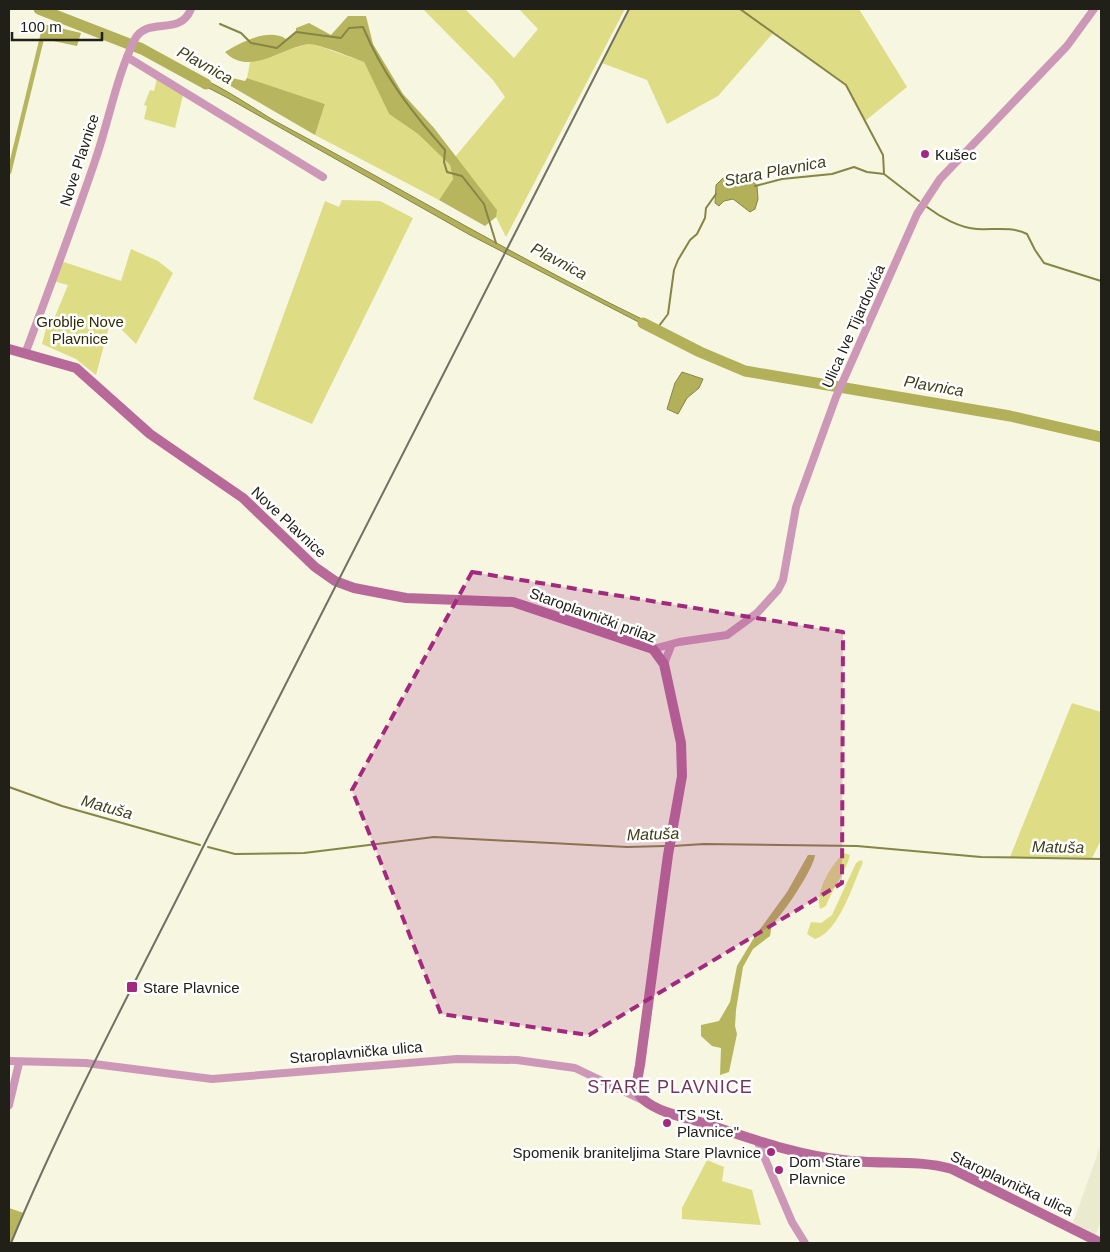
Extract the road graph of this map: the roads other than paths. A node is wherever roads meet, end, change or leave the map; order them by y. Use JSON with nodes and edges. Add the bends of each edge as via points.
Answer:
{"nodes":[{"id":1,"x":191,"y":9,"type":"edge"},
{"id":2,"x":1094,"y":9,"type":"edge"},
{"id":3,"x":128,"y":55,"type":"junction"},
{"id":4,"x":323,"y":177,"type":"dead end"},
{"id":5,"x":9,"y":349,"type":"edge"},
{"id":6,"x":25,"y":354,"type":"junction"},
{"id":7,"x":336,"y":581,"type":"joint"},
{"id":8,"x":671,"y":646,"type":"junction"},
{"id":9,"x":653,"y":650,"type":"junction"},
{"id":10,"x":664,"y":664,"type":"junction"},
{"id":11,"x":9,"y":1061,"type":"edge"},
{"id":12,"x":19,"y":1063,"type":"junction"},
{"id":13,"x":636,"y":1082,"type":"junction"},
{"id":14,"x":618,"y":1088,"type":"junction"},
{"id":15,"x":644,"y":1101,"type":"junction"},
{"id":16,"x":9,"y":1105,"type":"edge"},
{"id":17,"x":757,"y":1140,"type":"junction"},
{"id":18,"x":805,"y":1243,"type":"edge"},
{"id":19,"x":1101,"y":1243,"type":"edge"}],
"edges":[{"from":1,"to":3,"type":"street","name":"Nove Plavnice","via":[[180,23],[147,28],[137,37]]},
{"from":2,"to":8,"type":"street","name":"Ulica Ive Tijardovića","via":[[1067,46],[940,179],[917,214],[836,397],[796,507],[783,580],[778,590],[757,613],[727,636],[679,642]]},
{"from":3,"to":4,"type":"street"},
{"from":3,"to":6,"type":"street","name":"Nove Plavnice","via":[[96,160]]},
{"from":5,"to":6,"type":"street","name":"Nove Plavnice"},
{"from":6,"to":7,"type":"street","name":"Nove Plavnice","via":[[76,368],[150,434],[242,498],[315,567]]},
{"from":7,"to":9,"type":"street","name":"Staroplavnički prilaz","via":[[354,588],[406,598],[513,602]]},
{"from":8,"to":9,"type":"street","name":"Ulica Ive Tijardovića"},
{"from":8,"to":10,"type":"street"},
{"from":9,"to":10,"type":"street","name":"Staroplavnički prilaz"},
{"from":10,"to":13,"type":"street","name":"Staroplavnički prilaz","via":[[681,743],[682,776]]},
{"from":11,"to":12,"type":"street","name":"Staroplavnička ulica"},
{"from":12,"to":14,"type":"street","name":"Staroplavnička ulica","via":[[93,1064],[212,1079],[457,1059],[517,1060],[575,1068]]},
{"from":12,"to":16,"type":"street"},
{"from":13,"to":14,"type":"street","via":[[627,1088]]},
{"from":13,"to":15,"type":"street"},
{"from":14,"to":15,"type":"street","name":"Staroplavnička ulica"},
{"from":15,"to":17,"type":"street","name":"Staroplavnička ulica","via":[[671,1113]]},
{"from":17,"to":18,"type":"street","via":[[792,1222]]},
{"from":17,"to":19,"type":"street","name":"Staroplavnička ulica","via":[[842,1160],[936,1164],[952,1168]]}]}
